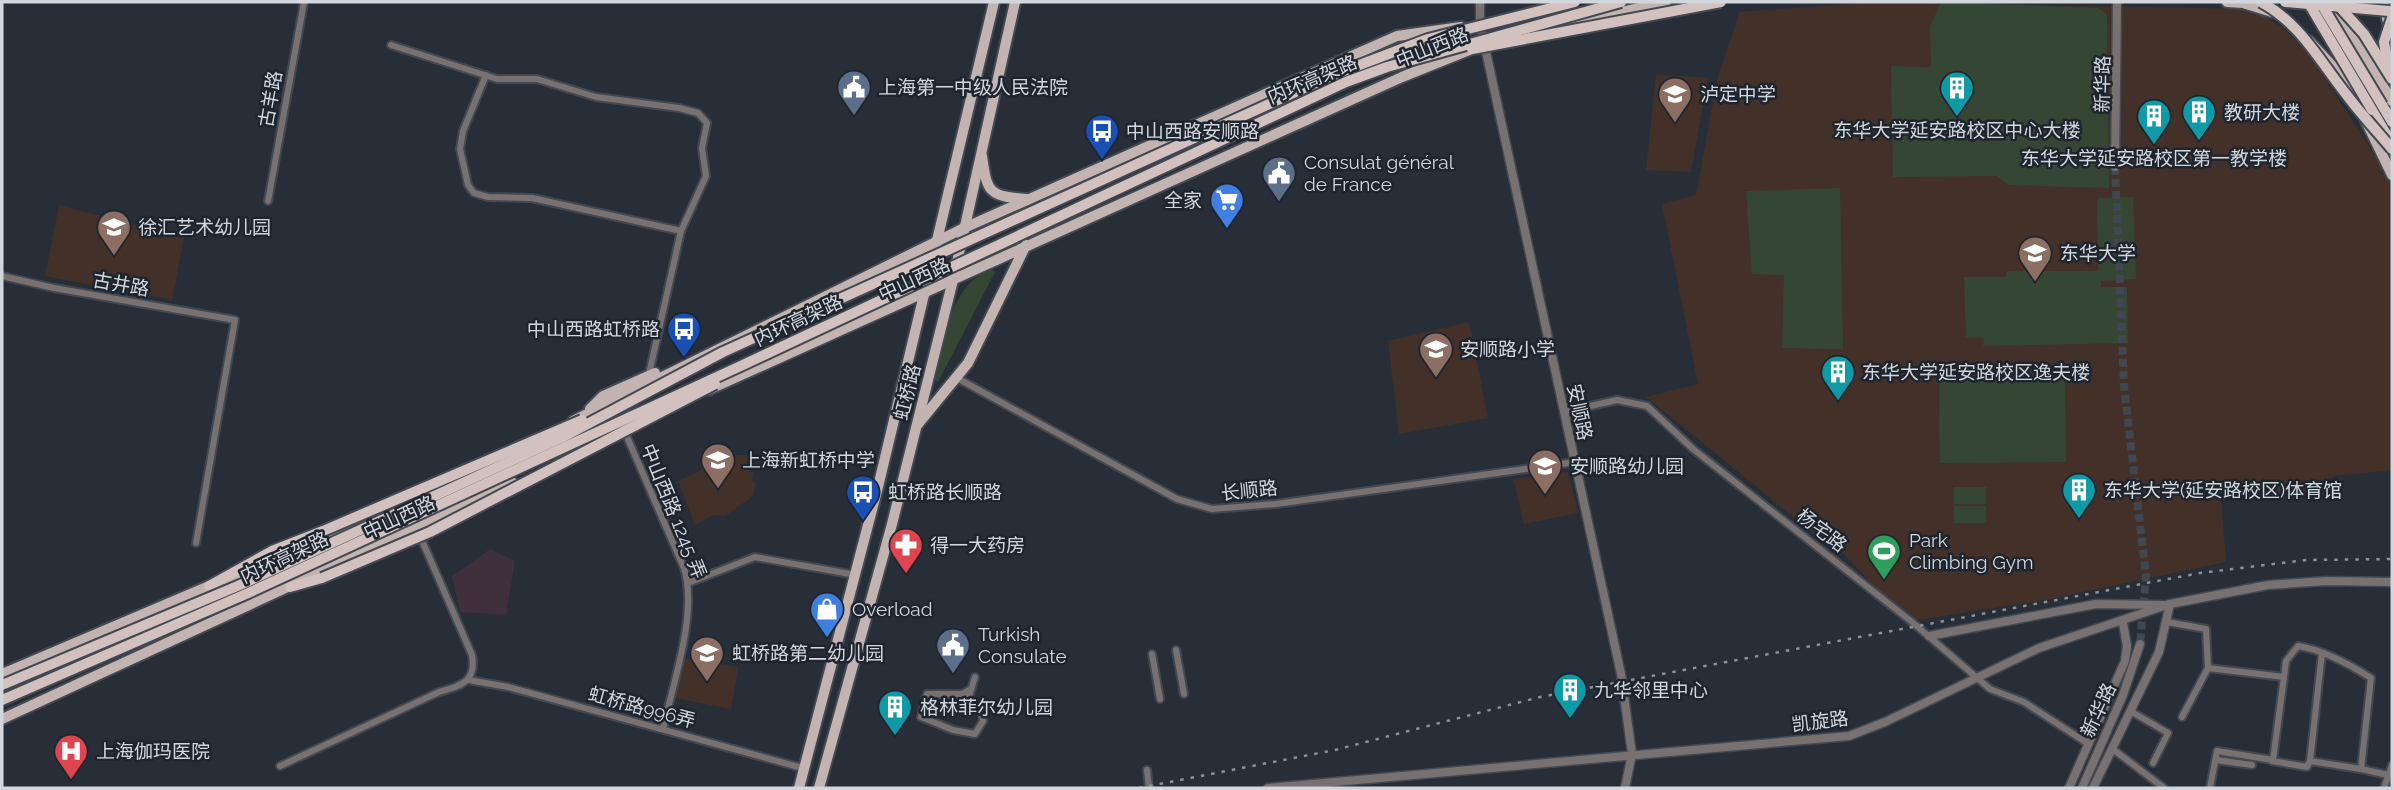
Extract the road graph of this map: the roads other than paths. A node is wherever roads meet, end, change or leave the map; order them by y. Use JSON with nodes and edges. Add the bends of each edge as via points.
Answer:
{"nodes":[{"id":1,"x":304,"y":2,"type":"edge"},
{"id":2,"x":994,"y":2,"type":"edge"},
{"id":3,"x":1015,"y":2,"type":"edge"},
{"id":4,"x":1480,"y":2,"type":"edge"},
{"id":5,"x":1556,"y":2,"type":"edge"},
{"id":6,"x":1573,"y":2,"type":"edge"},
{"id":7,"x":1620,"y":2,"type":"edge"},
{"id":8,"x":1666,"y":2,"type":"edge"},
{"id":9,"x":1721,"y":2,"type":"edge"},
{"id":10,"x":2117,"y":2,"type":"edge"},
{"id":11,"x":2227,"y":2,"type":"edge"},
{"id":12,"x":2260,"y":2,"type":"edge"},
{"id":13,"x":2285,"y":2,"type":"edge"},
{"id":14,"x":2308,"y":2,"type":"edge"},
{"id":15,"x":2321,"y":2,"type":"edge"},
{"id":16,"x":2332,"y":2,"type":"edge"},
{"id":17,"x":2347,"y":2,"type":"edge"},
{"id":18,"x":2383,"y":2,"type":"edge"},
{"id":19,"x":2392,"y":12,"type":"edge"},
{"id":20,"x":1522,"y":13,"type":"junction"},
{"id":21,"x":2392,"y":18,"type":"edge"},
{"id":22,"x":1480,"y":24,"type":"junction"},
{"id":23,"x":2392,"y":38,"type":"edge"},
{"id":24,"x":1485,"y":44,"type":"junction"},
{"id":25,"x":391,"y":45,"type":"dead end"},
{"id":26,"x":2392,"y":64,"type":"edge"},
{"id":27,"x":2353,"y":66,"type":"junction"},
{"id":28,"x":1387,"y":67,"type":"junction"},
{"id":29,"x":486,"y":75,"type":"junction"},
{"id":30,"x":2392,"y":79,"type":"edge"},
{"id":31,"x":2351,"y":86,"type":"junction"},
{"id":32,"x":2390,"y":97,"type":"edge"},
{"id":33,"x":2374,"y":102,"type":"junction"},
{"id":34,"x":2392,"y":122,"type":"edge"},
{"id":35,"x":2392,"y":138,"type":"edge"},
{"id":36,"x":2392,"y":147,"type":"edge"},
{"id":37,"x":981,"y":150,"type":"junction"},
{"id":38,"x":2115,"y":167,"type":"tunnel mouth"},
{"id":39,"x":2392,"y":175,"type":"edge"},
{"id":40,"x":1029,"y":200,"type":"junction"},
{"id":41,"x":268,"y":201,"type":"dead end"},
{"id":42,"x":962,"y":229,"type":"junction"},
{"id":43,"x":681,"y":231,"type":"junction"},
{"id":44,"x":937,"y":242,"type":"junction"},
{"id":45,"x":1026,"y":245,"type":"junction"},
{"id":46,"x":2,"y":276,"type":"edge"},
{"id":47,"x":953,"y":281,"type":"junction"},
{"id":48,"x":925,"y":293,"type":"junction"},
{"id":49,"x":896,"y":306,"type":"junction"},
{"id":50,"x":919,"y":318,"type":"junction"},
{"id":51,"x":746,"y":364,"type":"junction"},
{"id":52,"x":957,"y":378,"type":"junction"},
{"id":53,"x":649,"y":379,"type":"junction"},
{"id":54,"x":621,"y":406,"type":"junction"},
{"id":55,"x":1564,"y":412,"type":"junction"},
{"id":56,"x":916,"y":426,"type":"junction"},
{"id":57,"x":623,"y":428,"type":"junction"},
{"id":58,"x":1575,"y":462,"type":"junction"},
{"id":59,"x":417,"y":528,"type":"junction"},
{"id":60,"x":196,"y":543,"type":"dead end"},
{"id":61,"x":856,"y":575,"type":"junction"},
{"id":62,"x":2392,"y":582,"type":"edge"},
{"id":63,"x":688,"y":583,"type":"junction"},
{"id":64,"x":209,"y":586,"type":"junction"},
{"id":65,"x":290,"y":587,"type":"junction"},
{"id":66,"x":2170,"y":604,"type":"junction"},
{"id":67,"x":2167,"y":622,"type":"junction"},
{"id":68,"x":2123,"y":623,"type":"junction"},
{"id":69,"x":1930,"y":636,"type":"junction"},
{"id":70,"x":2140,"y":644,"type":"tunnel mouth"},
{"id":71,"x":1176,"y":650,"type":"dead end"},
{"id":72,"x":2322,"y":653,"type":"junction"},
{"id":73,"x":1152,"y":654,"type":"dead end"},
{"id":74,"x":2208,"y":668,"type":"junction"},
{"id":75,"x":2,"y":674,"type":"edge"},
{"id":76,"x":975,"y":677,"type":"dead end"},
{"id":77,"x":2284,"y":677,"type":"junction"},
{"id":78,"x":1976,"y":678,"type":"junction"},
{"id":79,"x":469,"y":680,"type":"junction"},
{"id":80,"x":2,"y":685,"type":"edge"},
{"id":81,"x":971,"y":689,"type":"junction"},
{"id":82,"x":1184,"y":694,"type":"dead end"},
{"id":83,"x":1160,"y":699,"type":"dead end"},
{"id":84,"x":2,"y":700,"type":"edge"},
{"id":85,"x":2132,"y":712,"type":"junction"},
{"id":86,"x":2182,"y":717,"type":"dead end"},
{"id":87,"x":2,"y":719,"type":"edge"},
{"id":88,"x":663,"y":729,"type":"junction"},
{"id":89,"x":2087,"y":743,"type":"junction"},
{"id":90,"x":2114,"y":750,"type":"junction"},
{"id":91,"x":1632,"y":754,"type":"junction"},
{"id":92,"x":2216,"y":760,"type":"junction"},
{"id":93,"x":2273,"y":760,"type":"junction"},
{"id":94,"x":2310,"y":761,"type":"junction"},
{"id":95,"x":2152,"y":763,"type":"dead end"},
{"id":96,"x":2252,"y":765,"type":"dead end"},
{"id":97,"x":2392,"y":765,"type":"edge"},
{"id":98,"x":281,"y":766,"type":"dead end"},
{"id":99,"x":806,"y":769,"type":"junction"},
{"id":100,"x":2361,"y":769,"type":"junction"},
{"id":101,"x":1147,"y":770,"type":"dead end"},
{"id":102,"x":2388,"y":775,"type":"junction"},
{"id":103,"x":799,"y":788,"type":"edge"},
{"id":104,"x":819,"y":788,"type":"edge"},
{"id":105,"x":1149,"y":788,"type":"edge"},
{"id":106,"x":1268,"y":788,"type":"edge"},
{"id":107,"x":1625,"y":788,"type":"edge"},
{"id":108,"x":2069,"y":788,"type":"edge"},
{"id":109,"x":2082,"y":788,"type":"edge"},
{"id":110,"x":2093,"y":788,"type":"edge"},
{"id":111,"x":2164,"y":788,"type":"edge"},
{"id":112,"x":2210,"y":788,"type":"edge"},
{"id":113,"x":2384,"y":788,"type":"edge"}],
"edges":[{"from":1,"to":41,"type":"street","name":"古羊路"},
{"from":2,"to":44,"type":"main road","name":"虹桥路"},
{"from":3,"to":37,"type":"main road","name":"虹桥路"},
{"from":4,"to":22,"type":"street","name":"安顺路"},
{"from":5,"to":20,"type":"highway","bridge":true},
{"from":6,"to":20,"type":"highway","name":"内环高架路","bridge":true},
{"from":6,"to":22,"type":"main road","name":"中山西路"},
{"from":7,"to":28,"type":"highway","name":"内环高架路","bridge":true},
{"from":8,"to":24,"type":"main road","name":"中山西路"},
{"from":9,"to":28,"type":"highway","bridge":true},
{"from":10,"to":38,"type":"street","name":"新华路"},
{"from":11,"to":31,"type":"main road","via":[[2264,8],[2281,17],[2326,55]]},
{"from":12,"to":36,"type":"highway","bridge":true,"via":[[2307,40]]},
{"from":13,"to":19,"type":"highway","bridge":true},
{"from":14,"to":27,"type":"main road"},
{"from":14,"to":36,"type":"highway","bridge":true},
{"from":15,"to":27,"type":"main road"},
{"from":15,"to":34,"type":"highway","bridge":true},
{"from":16,"to":30,"type":"highway","bridge":true,"via":[[2364,34]]},
{"from":16,"to":32,"type":"main road"},
{"from":17,"to":26,"type":"highway","bridge":true},
{"from":18,"to":23,"type":"main road"},
{"from":20,"to":54,"type":"highway","name":"内环高架路","bridge":true,"via":[[1429,39],[1333,75],[723,352]]},
{"from":21,"to":30,"type":"highway","bridge":true,"via":[[2384,42]]},
{"from":22,"to":24,"type":"street","name":"安顺路"},
{"from":22,"to":40,"type":"main road","name":"中山西路","via":[[1397,36]]},
{"from":24,"to":45,"type":"main road","name":"中山西路"},
{"from":24,"to":55,"type":"street","name":"安顺路"},
{"from":25,"to":29,"type":"street"},
{"from":27,"to":33,"type":"main road"},
{"from":28,"to":51,"type":"highway","name":"内环高架路","bridge":true,"via":[[1301,102]]},
{"from":29,"to":43,"type":"street","via":[[460,149],[474,193],[532,198]]},
{"from":29,"to":43,"type":"street","via":[[537,79],[596,97],[698,113],[707,123],[702,148],[706,176]]},
{"from":31,"to":33,"type":"main road"},
{"from":31,"to":39,"type":"main road"},
{"from":32,"to":33,"type":"main road"},
{"from":33,"to":35,"type":"main road"},
{"from":37,"to":40,"type":"main road","via":[[991,192]]},
{"from":37,"to":42,"type":"main road","name":"虹桥路"},
{"from":40,"to":42,"type":"main road","name":"中山西路"},
{"from":42,"to":44,"type":"main road","name":"中山西路"},
{"from":42,"to":47,"type":"main road","name":"虹桥路"},
{"from":43,"to":53,"type":"street"},
{"from":44,"to":48,"type":"main road","name":"虹桥路"},
{"from":44,"to":53,"type":"main road","name":"中山西路"},
{"from":45,"to":47,"type":"main road","name":"中山西路"},
{"from":45,"to":52,"type":"main road"},
{"from":46,"to":60,"type":"street","name":"古井路","via":[[235,320]]},
{"from":47,"to":48,"type":"main road","name":"中山西路"},
{"from":47,"to":56,"type":"main road","name":"虹桥路"},
{"from":48,"to":49,"type":"main road","name":"中山西路"},
{"from":48,"to":50,"type":"main road","name":"虹桥路"},
{"from":49,"to":50,"type":"main road","via":[[912,309]]},
{"from":49,"to":57,"type":"main road","name":"中山西路"},
{"from":50,"to":61,"type":"main road","name":"虹桥路"},
{"from":51,"to":65,"type":"highway","bridge":true,"via":[[700,394],[430,532]]},
{"from":51,"to":84,"type":"highway","name":"内环高架路","bridge":true,"via":[[162,632]]},
{"from":52,"to":56,"type":"main road"},
{"from":52,"to":58,"type":"street","name":"长顺路","via":[[1177,499],[1212,509]]},
{"from":53,"to":64,"type":"main road","name":"中山西路","via":[[401,506],[230,583]]},
{"from":54,"to":64,"type":"highway","bridge":true,"via":[[513,447],[272,551]]},
{"from":54,"to":80,"type":"highway","name":"内环高架路","bridge":true,"via":[[240,585]]},
{"from":55,"to":58,"type":"street","name":"安顺路"},
{"from":55,"to":69,"type":"street","name":"杨宅路","via":[[1617,400],[1647,406],[1693,449]]},
{"from":56,"to":104,"type":"main road","name":"虹桥路"},
{"from":57,"to":59,"type":"main road","name":"中山西路"},
{"from":57,"to":63,"type":"street","name":"中山西路 1245 弄"},
{"from":58,"to":91,"type":"street","name":"安顺路","via":[[1621,674]]},
{"from":59,"to":65,"type":"main road","name":"中山西路"},
{"from":59,"to":79,"type":"street","via":[[472,655]]},
{"from":61,"to":63,"type":"street","via":[[755,557]]},
{"from":61,"to":99,"type":"main road","name":"虹桥路"},
{"from":62,"to":66,"type":"street","name":"凯旋路","via":[[2268,585]]},
{"from":63,"to":88,"type":"street","name":"中山西路 1245 弄","via":[[687,614]]},
{"from":64,"to":75,"type":"main road","name":"中山西路"},
{"from":65,"to":87,"type":"main road","name":"中山西路"},
{"from":66,"to":67,"type":"street"},
{"from":66,"to":68,"type":"street","name":"凯旋路"},
{"from":66,"to":69,"type":"street","via":[[2096,604]]},
{"from":67,"to":74,"type":"street","via":[[2206,629]]},
{"from":67,"to":85,"type":"street","via":[[2160,652]]},
{"from":68,"to":78,"type":"street","name":"凯旋路","via":[[2071,635]]},
{"from":68,"to":89,"type":"street","via":[[2125,661]]},
{"from":69,"to":78,"type":"street","name":"杨宅路"},
{"from":70,"to":109,"type":"street","name":"新华路"},
{"from":71,"to":82,"type":"street"},
{"from":72,"to":77,"type":"street","via":[[2298,646],[2286,661]]},
{"from":72,"to":94,"type":"street"},
{"from":72,"to":100,"type":"street","via":[[2372,681]]},
{"from":73,"to":83,"type":"street"},
{"from":74,"to":77,"type":"street"},
{"from":74,"to":86,"type":"street"},
{"from":76,"to":81,"type":"street"},
{"from":77,"to":93,"type":"street"},
{"from":78,"to":89,"type":"street","name":"杨宅路","via":[[1990,689],[2024,702]]},
{"from":78,"to":91,"type":"street","name":"凯旋路","via":[[1849,736]]},
{"from":79,"to":88,"type":"street","name":"虹桥路996弄"},
{"from":79,"to":98,"type":"street"},
{"from":81,"to":81,"type":"street","via":[[968,700],[982,712],[983,721],[975,734],[920,717],[927,694],[962,694]]},
{"from":85,"to":90,"type":"street"},
{"from":85,"to":95,"type":"street","via":[[2168,733]]},
{"from":88,"to":99,"type":"street","name":"虹桥路996弄"},
{"from":89,"to":108,"type":"street"},
{"from":90,"to":110,"type":"street"},
{"from":90,"to":111,"type":"street"},
{"from":91,"to":106,"type":"street","name":"凯旋路"},
{"from":91,"to":107,"type":"street","name":"安顺路"},
{"from":92,"to":93,"type":"street","via":[[2217,751]]},
{"from":92,"to":96,"type":"street"},
{"from":92,"to":112,"type":"street"},
{"from":93,"to":94,"type":"street","via":[[2307,767]]},
{"from":94,"to":100,"type":"street"},
{"from":97,"to":102,"type":"street"},
{"from":99,"to":103,"type":"main road","name":"虹桥路"},
{"from":100,"to":102,"type":"street"},
{"from":101,"to":105,"type":"street"},
{"from":102,"to":113,"type":"street"}]}
